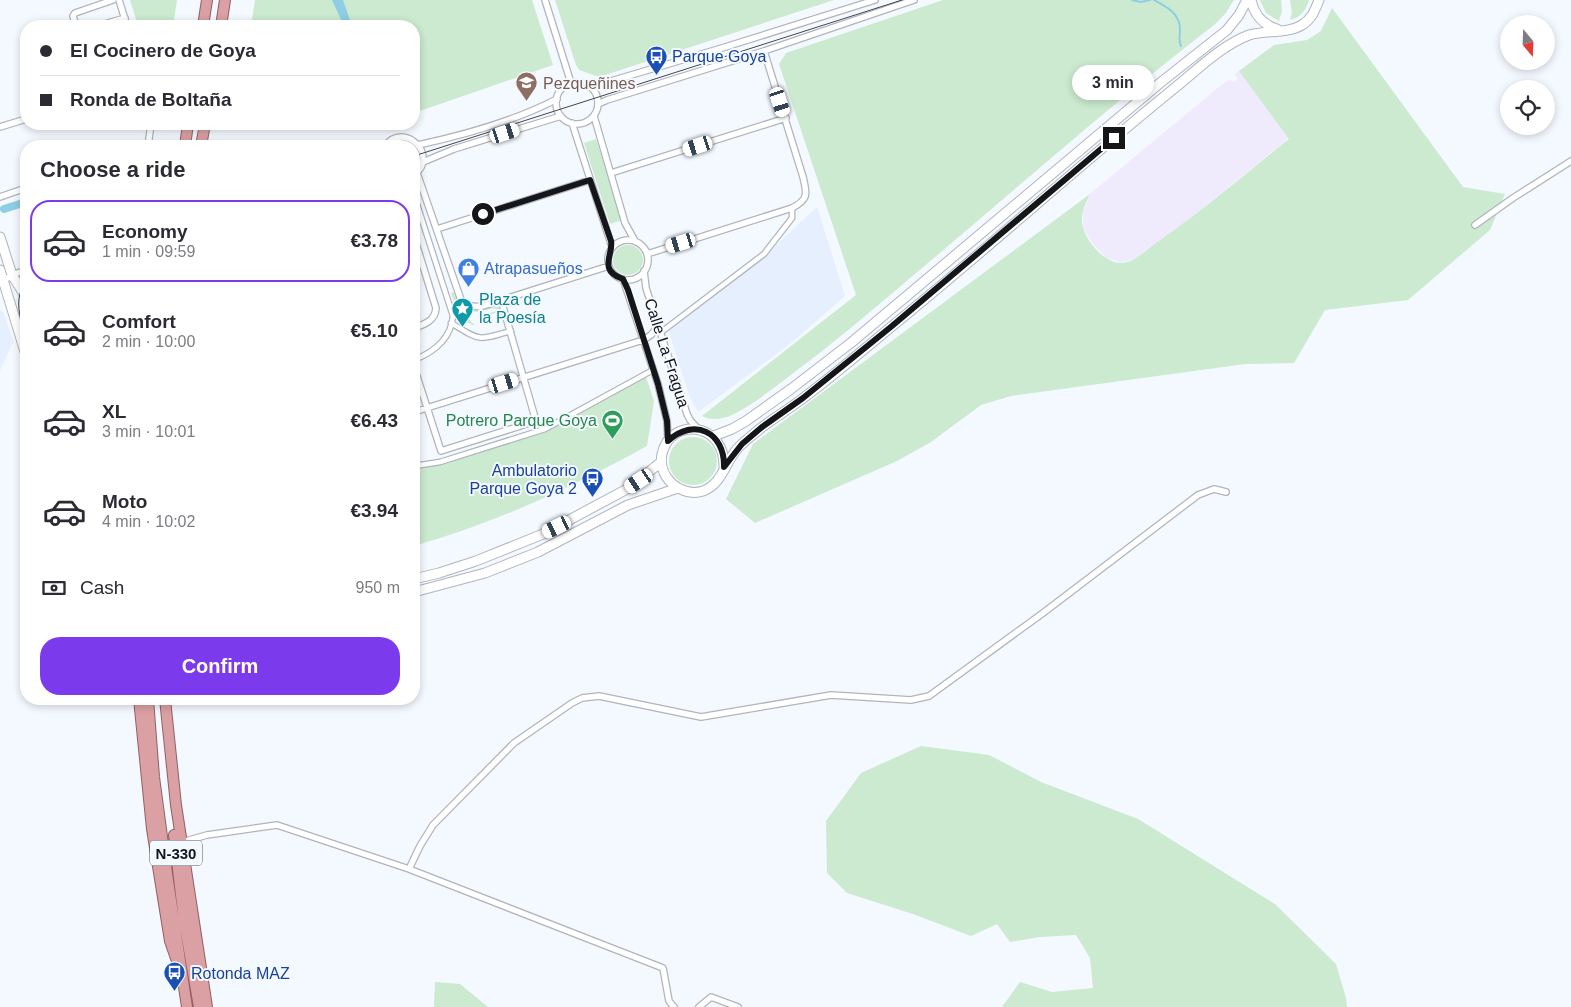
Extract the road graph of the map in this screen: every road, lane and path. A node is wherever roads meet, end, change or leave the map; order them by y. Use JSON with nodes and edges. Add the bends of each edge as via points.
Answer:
{"nodes":[{"id":1,"x":113,"y":0,"type":"edge"},
{"id":2,"x":119,"y":0,"type":"edge"},
{"id":3,"x":207,"y":0,"type":"edge"},
{"id":4,"x":225,"y":0,"type":"edge"},
{"id":5,"x":545,"y":0,"type":"edge"},
{"id":6,"x":875,"y":0,"type":"edge"},
{"id":7,"x":914,"y":0,"type":"edge"},
{"id":8,"x":1247,"y":0,"type":"edge"},
{"id":9,"x":1251,"y":0,"type":"edge"},
{"id":10,"x":1318,"y":1,"type":"edge"},
{"id":11,"x":124,"y":18,"type":"joint"},
{"id":12,"x":74,"y":20,"type":"edge"},
{"id":13,"x":118,"y":20,"type":"edge"},
{"id":14,"x":204,"y":20,"type":"edge"},
{"id":15,"x":222,"y":20,"type":"edge"},
{"id":16,"x":1285,"y":30,"type":"junction"},
{"id":17,"x":764,"y":51,"type":"junction"},
{"id":18,"x":572,"y":82,"type":"junction"},
{"id":19,"x":591,"y":87,"type":"junction"},
{"id":20,"x":557,"y":99,"type":"junction"},
{"id":21,"x":598,"y":104,"type":"junction"},
{"id":22,"x":561,"y":116,"type":"junction"},
{"id":23,"x":594,"y":116,"type":"junction"},
{"id":24,"x":786,"y":118,"type":"junction"},
{"id":25,"x":20,"y":121,"type":"edge"},
{"id":26,"x":572,"y":123,"type":"junction"},
{"id":27,"x":0,"y":127,"type":"edge"},
{"id":28,"x":390,"y":140,"type":"edge"},
{"id":29,"x":411,"y":140,"type":"edge"},
{"id":30,"x":420,"y":144,"type":"edge"},
{"id":31,"x":420,"y":149,"type":"edge"},
{"id":32,"x":423,"y":162,"type":"junction"},
{"id":33,"x":1571,"y":162,"type":"edge"},
{"id":34,"x":420,"y":167,"type":"edge"},
{"id":35,"x":611,"y":173,"type":"junction"},
{"id":36,"x":590,"y":180,"type":"junction"},
{"id":37,"x":420,"y":185,"type":"edge"},
{"id":38,"x":20,"y":190,"type":"edge"},
{"id":39,"x":0,"y":197,"type":"edge"},
{"id":40,"x":792,"y":208,"type":"junction"},
{"id":41,"x":420,"y":214,"type":"edge"},
{"id":42,"x":1475,"y":225,"type":"dead end"},
{"id":43,"x":436,"y":229,"type":"junction"},
{"id":44,"x":0,"y":237,"type":"edge"},
{"id":45,"x":635,"y":241,"type":"junction"},
{"id":46,"x":612,"y":246,"type":"junction"},
{"id":47,"x":647,"y":254,"type":"junction"},
{"id":48,"x":420,"y":255,"type":"edge"},
{"id":49,"x":609,"y":266,"type":"junction"},
{"id":50,"x":0,"y":270,"type":"edge"},
{"id":51,"x":644,"y":271,"type":"junction"},
{"id":52,"x":20,"y":272,"type":"edge"},
{"id":53,"x":12,"y":275,"type":"junction"},
{"id":54,"x":623,"y":279,"type":"junction"},
{"id":55,"x":2,"y":282,"type":"edge"},
{"id":56,"x":20,"y":288,"type":"edge"},
{"id":57,"x":4,"y":295,"type":"edge"},
{"id":58,"x":501,"y":300,"type":"junction"},
{"id":59,"x":452,"y":323,"type":"junction"},
{"id":60,"x":420,"y":325,"type":"edge"},
{"id":61,"x":658,"y":326,"type":"junction"},
{"id":62,"x":511,"y":331,"type":"junction"},
{"id":63,"x":660,"y":333,"type":"junction"},
{"id":64,"x":20,"y":339,"type":"edge"},
{"id":65,"x":643,"y":340,"type":"junction"},
{"id":66,"x":420,"y":357,"type":"edge"},
{"id":67,"x":653,"y":370,"type":"junction"},
{"id":68,"x":524,"y":378,"type":"junction"},
{"id":69,"x":420,"y":387,"type":"edge"},
{"id":70,"x":426,"y":408,"type":"junction"},
{"id":71,"x":420,"y":410,"type":"edge"},
{"id":72,"x":699,"y":430,"type":"junction"},
{"id":73,"x":714,"y":436,"type":"junction"},
{"id":74,"x":668,"y":441,"type":"junction"},
{"id":75,"x":661,"y":462,"type":"junction"},
{"id":76,"x":420,"y":465,"type":"edge"},
{"id":77,"x":724,"y":467,"type":"junction"},
{"id":78,"x":678,"y":488,"type":"junction"},
{"id":79,"x":1226,"y":492,"type":"dead end"},
{"id":80,"x":420,"y":577,"type":"edge"},
{"id":81,"x":420,"y":590,"type":"edge"},
{"id":82,"x":140,"y":705,"type":"edge"},
{"id":83,"x":148,"y":705,"type":"edge"},
{"id":84,"x":160,"y":705,"type":"edge"},
{"id":85,"x":166,"y":705,"type":"edge"},
{"id":86,"x":182,"y":842,"type":"junction"},
{"id":87,"x":409,"y":869,"type":"junction"},
{"id":88,"x":182,"y":974,"type":"junction"},
{"id":89,"x":188,"y":1007,"type":"edge"},
{"id":90,"x":199,"y":1007,"type":"edge"},
{"id":91,"x":207,"y":1007,"type":"edge"},
{"id":92,"x":674,"y":1007,"type":"edge"},
{"id":93,"x":699,"y":1007,"type":"edge"},
{"id":94,"x":738,"y":1007,"type":"edge"}],
"edges":[{"from":1,"to":12,"type":"street","via":[[75,13]]},
{"from":2,"to":11,"type":"street"},
{"from":3,"to":14,"type":"highway"},
{"from":4,"to":15,"type":"highway"},
{"from":5,"to":18,"type":"street"},
{"from":6,"to":19,"type":"street"},
{"from":7,"to":17,"type":"street"},
{"from":8,"to":73,"type":"main road","via":[[1227,30],[852,342],[746,421]]},
{"from":9,"to":16,"type":"main road","via":[[1254,11],[1265,23]]},
{"from":10,"to":16,"type":"main road","via":[[1314,14],[1306,22]]},
{"from":11,"to":13,"type":"street"},
{"from":16,"to":77,"type":"main road","via":[[1251,35],[1232,43],[1215,56],[892,326],[762,427],[738,448]]},
{"from":17,"to":21,"type":"street"},
{"from":17,"to":24,"type":"street"},
{"from":18,"to":19,"type":"street","via":[[583,82]]},
{"from":18,"to":20,"type":"street","via":[[561,90]]},
{"from":19,"to":21,"type":"street"},
{"from":20,"to":22,"type":"street"},
{"from":20,"to":30,"type":"street","via":[[526,113]]},
{"from":21,"to":23,"type":"street"},
{"from":22,"to":26,"type":"street"},
{"from":22,"to":32,"type":"street","via":[[454,148]]},
{"from":23,"to":26,"type":"street","via":[[584,122]]},
{"from":23,"to":35,"type":"street"},
{"from":24,"to":35,"type":"street"},
{"from":24,"to":40,"type":"street","via":[[807,193],[804,200]]},
{"from":25,"to":27,"type":"street"},
{"from":26,"to":36,"type":"street"},
{"from":28,"to":29,"type":"street","via":[[403,137]]},
{"from":31,"to":32,"type":"street"},
{"from":32,"to":34,"type":"street"},
{"from":33,"to":42,"type":"street"},
{"from":35,"to":45,"type":"street"},
{"from":36,"to":43,"type":"street"},
{"from":36,"to":46,"type":"street"},
{"from":37,"to":43,"type":"street"},
{"from":38,"to":39,"type":"street"},
{"from":40,"to":47,"type":"street"},
{"from":40,"to":63,"type":"street","via":[[792,218],[764,254]]},
{"from":41,"to":59,"type":"street","via":[[453,316]]},
{"from":43,"to":58,"type":"street","via":[[461,300],[477,307]]},
{"from":44,"to":53,"type":"main road"},
{"from":45,"to":46,"type":"street","via":[[624,240]]},
{"from":45,"to":47,"type":"street"},
{"from":46,"to":49,"type":"street","via":[[608,255]]},
{"from":47,"to":51,"type":"street"},
{"from":48,"to":60,"type":"street","via":[[436,304],[436,314]]},
{"from":49,"to":54,"type":"street","via":[[615,275]]},
{"from":49,"to":58,"type":"street"},
{"from":50,"to":55,"type":"main road"},
{"from":51,"to":54,"type":"street","via":[[634,278]]},
{"from":51,"to":61,"type":"street","name":"Calle La Fragua"},
{"from":52,"to":53,"type":"street"},
{"from":53,"to":55,"type":"street"},
{"from":53,"to":56,"type":"main road"},
{"from":54,"to":65,"type":"street","name":"Calle La Fragua"},
{"from":55,"to":57,"type":"main road"},
{"from":57,"to":64,"type":"main road"},
{"from":58,"to":62,"type":"street"},
{"from":59,"to":62,"type":"street","via":[[479,339]]},
{"from":59,"to":66,"type":"street","via":[[440,345]]},
{"from":61,"to":63,"type":"street","name":"Calle La Fragua"},
{"from":61,"to":65,"type":"street"},
{"from":62,"to":68,"type":"street"},
{"from":63,"to":72,"type":"street","name":"Calle La Fragua","via":[[687,414]]},
{"from":65,"to":67,"type":"street","name":"Calle La Fragua"},
{"from":65,"to":68,"type":"street"},
{"from":67,"to":74,"type":"street","name":"Calle La Fragua","via":[[666,415]]},
{"from":67,"to":76,"type":"street","via":[[545,429],[440,462]]},
{"from":68,"to":70,"type":"street"},
{"from":68,"to":70,"type":"street","via":[[536,421],[441,452]]},
{"from":69,"to":70,"type":"street"},
{"from":70,"to":71,"type":"street"},
{"from":72,"to":73,"type":"main road"},
{"from":72,"to":74,"type":"main road","via":[[682,431]]},
{"from":73,"to":77,"type":"main road","via":[[723,450]]},
{"from":74,"to":75,"type":"main road"},
{"from":75,"to":78,"type":"main road","via":[[669,482]]},
{"from":75,"to":80,"type":"main road","via":[[629,488],[542,534],[476,561]]},
{"from":77,"to":78,"type":"main road","via":[[717,482],[703,491]]},
{"from":78,"to":81,"type":"main road","via":[[628,505],[538,552],[485,573]]},
{"from":79,"to":87,"type":"street","via":[[1214,489],[1198,495],[929,696],[910,700],[831,695],[700,718],[599,696],[572,702],[514,743],[433,825]]},
{"from":82,"to":88,"type":"highway","via":[[148,807],[158,874],[170,941]]},
{"from":83,"to":88,"type":"highway","number":"N-330","via":[[154,777]]},
{"from":84,"to":90,"type":"highway","number":"N-330","via":[[184,921]]},
{"from":85,"to":86,"type":"highway"},
{"from":86,"to":87,"type":"street","via":[[277,825]]},
{"from":86,"to":91,"type":"highway"},
{"from":87,"to":92,"type":"street","via":[[662,968],[669,1001]]},
{"from":88,"to":89,"type":"highway","number":"N-330"},
{"from":93,"to":94,"type":"street","via":[[711,997]]}]}
